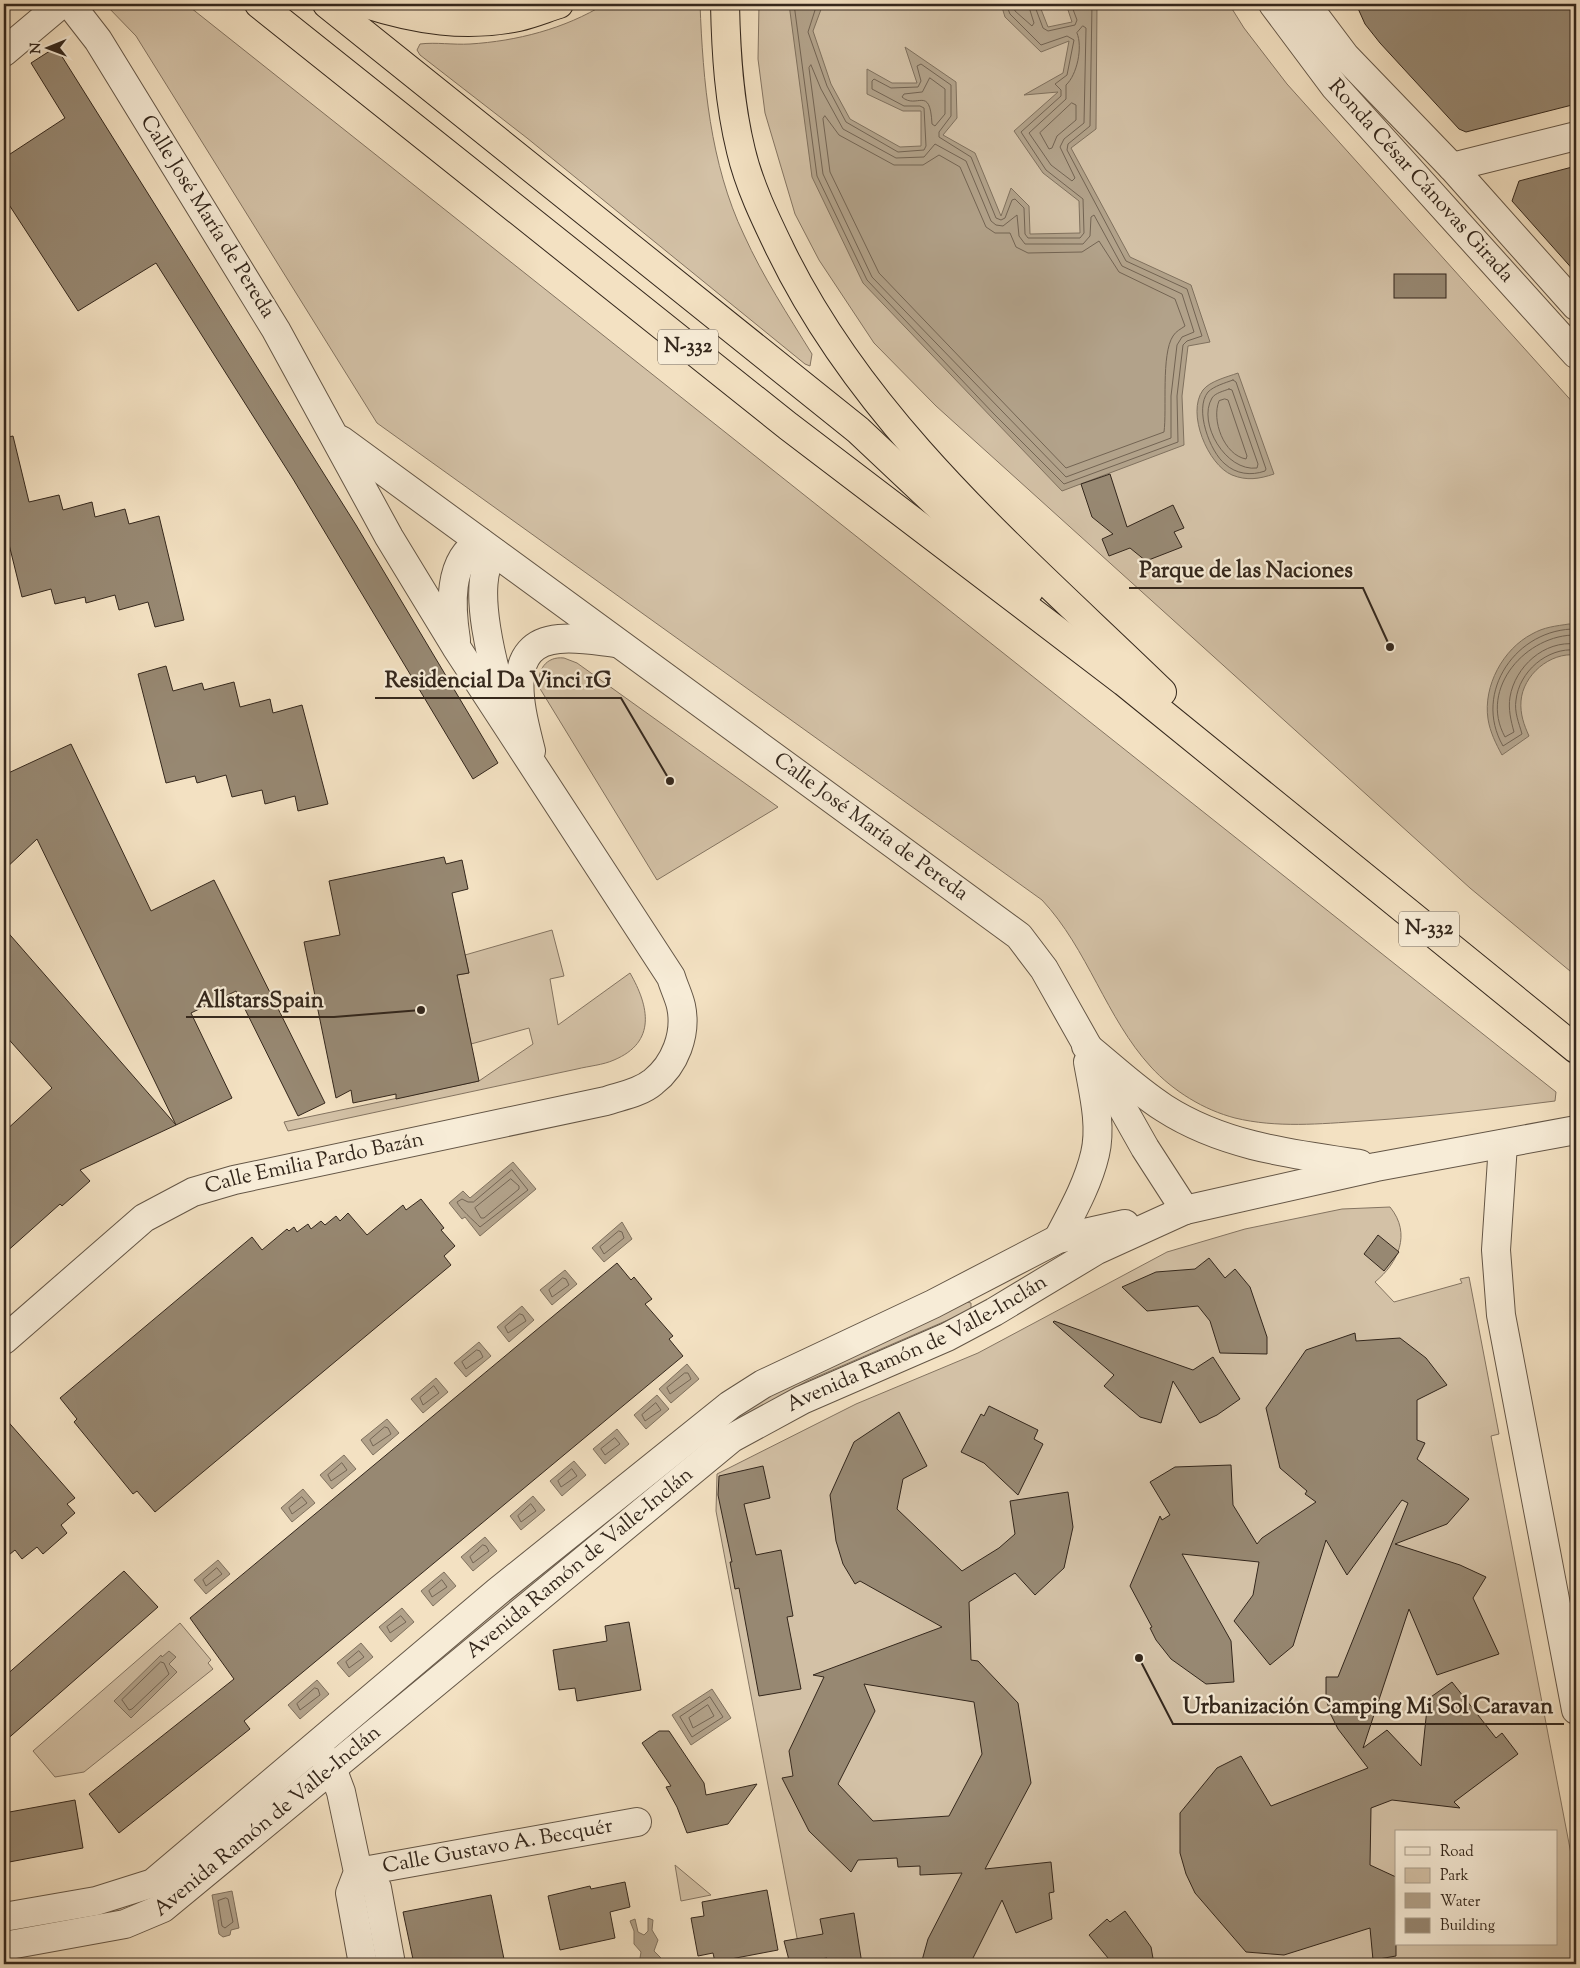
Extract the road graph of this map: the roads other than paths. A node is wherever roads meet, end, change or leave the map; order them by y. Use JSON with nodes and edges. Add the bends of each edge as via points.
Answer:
{"nodes":[{"id":1,"x":61,"y":4,"type":"edge"},
{"id":2,"x":70,"y":4,"type":"edge"},
{"id":3,"x":259,"y":4,"type":"edge"},
{"id":4,"x":326,"y":4,"type":"edge"},
{"id":5,"x":366,"y":4,"type":"edge"},
{"id":6,"x":559,"y":4,"type":"edge"},
{"id":7,"x":725,"y":4,"type":"edge"},
{"id":8,"x":1273,"y":4,"type":"edge"},
{"id":9,"x":1306,"y":4,"type":"edge"},
{"id":10,"x":4,"y":52,"type":"edge"},
{"id":11,"x":1576,"y":136,"type":"edge"},
{"id":12,"x":1452,"y":167,"type":"junction"},
{"id":13,"x":1576,"y":306,"type":"edge"},
{"id":14,"x":1576,"y":354,"type":"edge"},
{"id":15,"x":334,"y":436,"type":"junction"},
{"id":16,"x":488,"y":548,"type":"junction"},
{"id":17,"x":618,"y":643,"type":"junction"},
{"id":18,"x":456,"y":646,"type":"junction"},
{"id":19,"x":1124,"y":682,"type":"junction"},
{"id":20,"x":518,"y":743,"type":"junction"},
{"id":21,"x":536,"y":772,"type":"junction"},
{"id":22,"x":1281,"y":808,"type":"junction"},
{"id":23,"x":1086,"y":1046,"type":"junction"},
{"id":24,"x":1576,"y":1049,"type":"edge"},
{"id":25,"x":665,"y":1070,"type":"joint"},
{"id":26,"x":1576,"y":1130,"type":"edge"},
{"id":27,"x":1503,"y":1144,"type":"junction"},
{"id":28,"x":1376,"y":1167,"type":"junction"},
{"id":29,"x":1185,"y":1210,"type":"junction"},
{"id":30,"x":1058,"y":1239,"type":"junction"},
{"id":31,"x":4,"y":1340,"type":"edge"},
{"id":32,"x":1576,"y":1710,"type":"edge"},
{"id":33,"x":315,"y":1746,"type":"junction"},
{"id":34,"x":332,"y":1768,"type":"junction"},
{"id":35,"x":638,"y":1822,"type":"dead end"},
{"id":36,"x":358,"y":1872,"type":"junction"},
{"id":37,"x":4,"y":1917,"type":"edge"},
{"id":38,"x":4,"y":1946,"type":"edge"},
{"id":39,"x":363,"y":1964,"type":"edge"},
{"id":40,"x":391,"y":1964,"type":"edge"}],
"edges":[{"from":1,"to":10,"type":"street"},
{"from":2,"to":15,"type":"street","name":"Calle José María de Pereda","via":[[98,40],[271,322]]},
{"from":3,"to":19,"type":"highway","number":"N-332","via":[[788,426]]},
{"from":4,"to":19,"type":"highway","number":"N-332","via":[[858,430]]},
{"from":5,"to":6,"type":"highway","via":[[396,14],[476,23],[520,17]]},
{"from":7,"to":22,"type":"highway","via":[[730,93],[741,152],[764,216],[789,269],[838,351],[881,408],[946,482]]},
{"from":8,"to":14,"type":"street","name":"Ronda César Cánovas Girada","via":[[1335,87]]},
{"from":9,"to":12,"type":"street","name":"Ronda César Cánovas Girada","via":[[1345,56]]},
{"from":11,"to":12,"type":"street"},
{"from":12,"to":13,"type":"street","name":"Ronda César Cánovas Girada"},
{"from":15,"to":16,"type":"street","name":"Calle José María de Pereda"},
{"from":15,"to":18,"type":"street","name":"Calle José María de Pereda","via":[[389,536]]},
{"from":16,"to":17,"type":"street","name":"Calle José María de Pereda"},
{"from":16,"to":18,"type":"street","name":"Calle José María de Pereda","via":[[470,548],[457,570],[453,601]]},
{"from":16,"to":20,"type":"street","name":"Calle José María de Pereda","via":[[484,602],[487,631]]},
{"from":17,"to":21,"type":"street","name":"Calle José María de Pereda","via":[[558,639],[543,642],[525,658],[520,670],[521,703]]},
{"from":17,"to":23,"type":"street","name":"Calle José María de Pereda","via":[[1019,936],[1044,969]]},
{"from":18,"to":20,"type":"street","name":"Calle José María de Pereda"},
{"from":19,"to":22,"type":"highway","number":"N-332"},
{"from":20,"to":21,"type":"street","name":"Calle José María de Pereda"},
{"from":21,"to":25,"type":"street","name":"Calle José María de Pereda","via":[[671,977],[681,1006],[683,1031]]},
{"from":22,"to":24,"type":"highway","number":"N-332"},
{"from":23,"to":28,"type":"street","via":[[1162,1107],[1205,1130],[1259,1147]]},
{"from":23,"to":29,"type":"street","name":"Calle José María de Pereda"},
{"from":23,"to":30,"type":"street","name":"Calle José María de Pereda","via":[[1095,1105],[1096,1153],[1082,1192]]},
{"from":25,"to":31,"type":"street","name":"Calle Emilia Pardo Bazán","via":[[652,1083],[606,1101],[243,1178],[194,1192],[144,1218]]},
{"from":26,"to":27,"type":"street"},
{"from":27,"to":28,"type":"street"},
{"from":27,"to":32,"type":"street","via":[[1496,1250],[1501,1314]]},
{"from":28,"to":29,"type":"street"},
{"from":29,"to":30,"type":"street","name":"Avenida Ramón de Valle-Inclán"},
{"from":29,"to":34,"type":"street","name":"Avenida Ramón de Valle-Inclán","via":[[1097,1250],[947,1337],[802,1400],[732,1438]]},
{"from":30,"to":33,"type":"street","name":"Avenida Ramón de Valle-Inclán","via":[[933,1304],[763,1384],[730,1405],[497,1592]]},
{"from":33,"to":34,"type":"street"},
{"from":33,"to":37,"type":"street","name":"Avenida Ramón de Valle-Inclán","via":[[154,1883],[96,1901]]},
{"from":34,"to":36,"type":"street","via":[[341,1792]]},
{"from":34,"to":38,"type":"street","name":"Avenida Ramón de Valle-Inclán","via":[[163,1908],[125,1924]]},
{"from":35,"to":36,"type":"street","name":"Calle Gustavo A. Becquér"},
{"from":36,"to":39,"type":"street","via":[[350,1893]]},
{"from":36,"to":40,"type":"street","via":[[377,1888]]}]}
